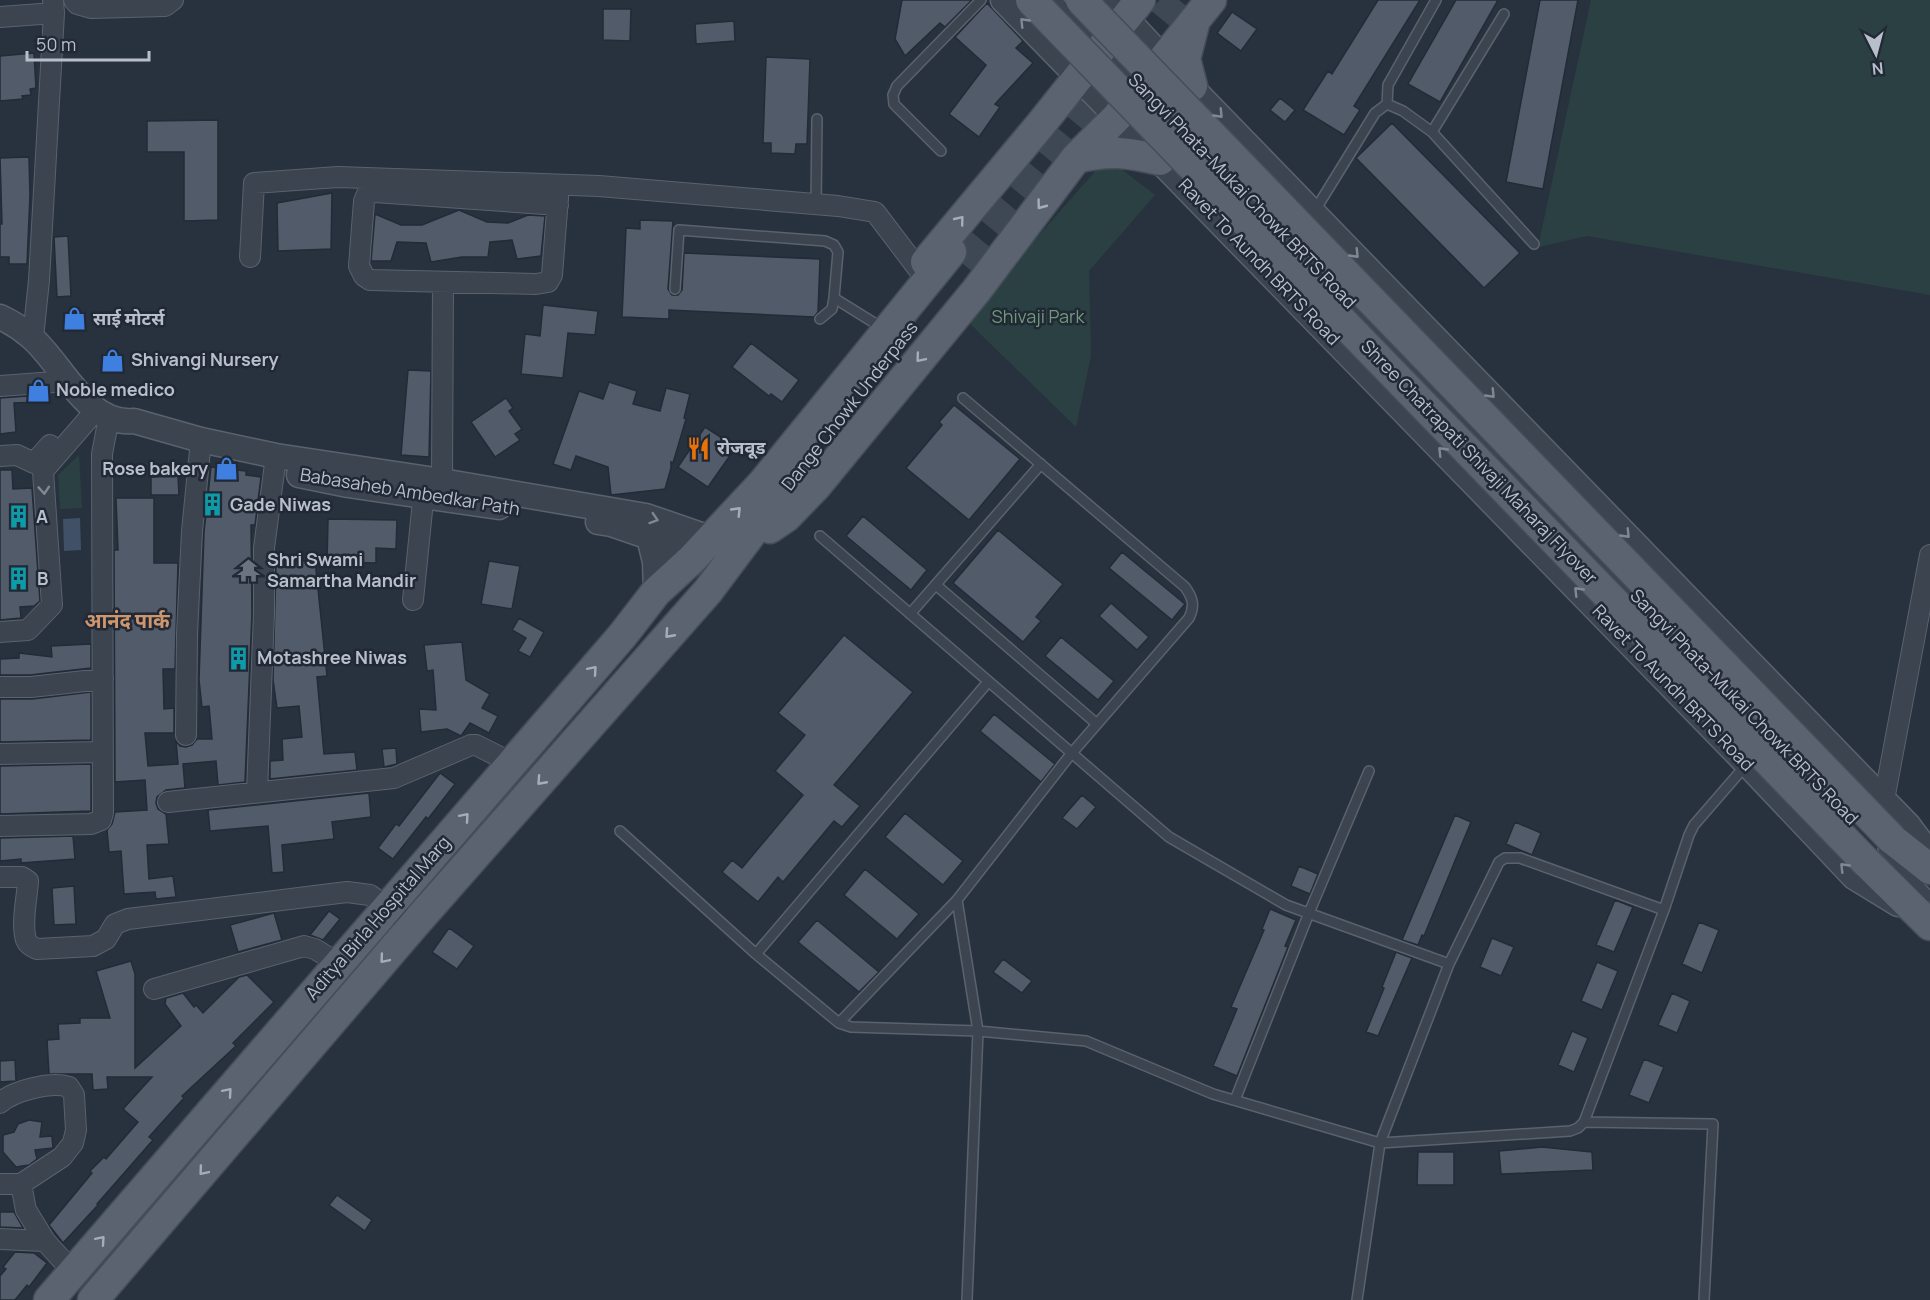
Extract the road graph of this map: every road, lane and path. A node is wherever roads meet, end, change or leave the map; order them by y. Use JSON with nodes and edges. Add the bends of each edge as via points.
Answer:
{"nodes":[{"id":1,"x":74,"y":0,"type":"edge"},
{"id":2,"x":173,"y":0,"type":"edge"},
{"id":3,"x":981,"y":0,"type":"edge"},
{"id":4,"x":1004,"y":0,"type":"edge"},
{"id":5,"x":1031,"y":0,"type":"edge"},
{"id":6,"x":1057,"y":0,"type":"edge"},
{"id":7,"x":1081,"y":0,"type":"edge"},
{"id":8,"x":1436,"y":0,"type":"edge"},
{"id":9,"x":53,"y":6,"type":"edge"},
{"id":10,"x":1125,"y":6,"type":"edge"},
{"id":11,"x":1203,"y":11,"type":"edge"},
{"id":12,"x":1504,"y":14,"type":"dead end"},
{"id":13,"x":0,"y":17,"type":"edge"},
{"id":14,"x":1103,"y":47,"type":"junction"},
{"id":15,"x":1163,"y":58,"type":"junction"},
{"id":16,"x":1078,"y":78,"type":"junction"},
{"id":17,"x":1192,"y":86,"type":"junction"},
{"id":18,"x":1141,"y":87,"type":"junction"},
{"id":19,"x":1387,"y":104,"type":"junction"},
{"id":20,"x":1117,"y":117,"type":"junction"},
{"id":21,"x":817,"y":119,"type":"dead end"},
{"id":22,"x":1432,"y":132,"type":"junction"},
{"id":23,"x":941,"y":151,"type":"dead end"},
{"id":24,"x":1076,"y":158,"type":"junction"},
{"id":25,"x":1160,"y":160,"type":"junction"},
{"id":26,"x":559,"y":185,"type":"junction"},
{"id":27,"x":816,"y":204,"type":"junction"},
{"id":28,"x":558,"y":205,"type":"junction"},
{"id":29,"x":1314,"y":212,"type":"junction"},
{"id":30,"x":1534,"y":244,"type":"dead end"},
{"id":31,"x":250,"y":257,"type":"dead end"},
{"id":32,"x":919,"y":270,"type":"junction"},
{"id":33,"x":443,"y":282,"type":"junction"},
{"id":34,"x":675,"y":289,"type":"dead end"},
{"id":35,"x":834,"y":298,"type":"junction"},
{"id":36,"x":0,"y":317,"type":"edge"},
{"id":37,"x":820,"y":319,"type":"dead end"},
{"id":38,"x":876,"y":324,"type":"junction"},
{"id":39,"x":33,"y":338,"type":"junction"},
{"id":40,"x":68,"y":381,"type":"junction"},
{"id":41,"x":0,"y":386,"type":"edge"},
{"id":42,"x":963,"y":398,"type":"dead end"},
{"id":43,"x":104,"y":413,"type":"junction"},
{"id":44,"x":200,"y":446,"type":"junction"},
{"id":45,"x":0,"y":456,"type":"edge"},
{"id":46,"x":275,"y":463,"type":"junction"},
{"id":47,"x":1041,"y":464,"type":"junction"},
{"id":48,"x":763,"y":483,"type":"junction"},
{"id":49,"x":431,"y":485,"type":"junction"},
{"id":50,"x":820,"y":536,"type":"dead end"},
{"id":51,"x":649,"y":537,"type":"junction"},
{"id":52,"x":701,"y":549,"type":"junction"},
{"id":53,"x":739,"y":550,"type":"junction"},
{"id":54,"x":1930,"y":555,"type":"edge"},
{"id":55,"x":936,"y":585,"type":"junction"},
{"id":56,"x":708,"y":591,"type":"joint"},
{"id":57,"x":656,"y":592,"type":"junction"},
{"id":58,"x":413,"y":600,"type":"dead end"},
{"id":59,"x":910,"y":614,"type":"junction"},
{"id":60,"x":0,"y":632,"type":"edge"},
{"id":61,"x":103,"y":679,"type":"junction"},
{"id":62,"x":988,"y":682,"type":"junction"},
{"id":63,"x":0,"y":687,"type":"edge"},
{"id":64,"x":1097,"y":724,"type":"junction"},
{"id":65,"x":186,"y":735,"type":"dead end"},
{"id":66,"x":102,"y":752,"type":"junction"},
{"id":67,"x":1787,"y":752,"type":"dead end"},
{"id":68,"x":0,"y":754,"type":"edge"},
{"id":69,"x":1071,"y":754,"type":"junction"},
{"id":70,"x":512,"y":763,"type":"junction"},
{"id":71,"x":1747,"y":764,"type":"junction"},
{"id":72,"x":1369,"y":771,"type":"dead end"},
{"id":73,"x":257,"y":792,"type":"junction"},
{"id":74,"x":1884,"y":800,"type":"junction"},
{"id":75,"x":168,"y":802,"type":"dead end"},
{"id":76,"x":0,"y":826,"type":"edge"},
{"id":77,"x":620,"y":831,"type":"dead end"},
{"id":78,"x":1880,"y":849,"type":"junction"},
{"id":79,"x":1930,"y":854,"type":"edge"},
{"id":80,"x":1930,"y":869,"type":"edge"},
{"id":81,"x":0,"y":877,"type":"edge"},
{"id":82,"x":957,"y":900,"type":"junction"},
{"id":83,"x":388,"y":907,"type":"junction"},
{"id":84,"x":1664,"y":910,"type":"junction"},
{"id":85,"x":1309,"y":913,"type":"junction"},
{"id":86,"x":1929,"y":915,"type":"edge"},
{"id":87,"x":413,"y":926,"type":"junction"},
{"id":88,"x":756,"y":954,"type":"junction"},
{"id":89,"x":339,"y":964,"type":"junction"},
{"id":90,"x":1449,"y":964,"type":"junction"},
{"id":91,"x":154,"y":989,"type":"dead end"},
{"id":92,"x":839,"y":1023,"type":"junction"},
{"id":93,"x":978,"y":1031,"type":"junction"},
{"id":94,"x":1235,"y":1100,"type":"junction"},
{"id":95,"x":0,"y":1103,"type":"edge"},
{"id":96,"x":1584,"y":1122,"type":"junction"},
{"id":97,"x":1380,"y":1143,"type":"junction"},
{"id":98,"x":0,"y":1184,"type":"edge"},
{"id":99,"x":21,"y":1184,"type":"junction"},
{"id":100,"x":0,"y":1239,"type":"edge"},
{"id":101,"x":45,"y":1241,"type":"junction"},
{"id":102,"x":73,"y":1272,"type":"junction"},
{"id":103,"x":49,"y":1300,"type":"edge"},
{"id":104,"x":93,"y":1300,"type":"edge"},
{"id":105,"x":967,"y":1300,"type":"edge"},
{"id":106,"x":1357,"y":1300,"type":"edge"},
{"id":107,"x":1704,"y":1300,"type":"edge"}],
"edges":[{"from":1,"to":2,"type":"street","via":[[91,8],[165,6]]},
{"from":3,"to":23,"type":"lane","via":[[903,79],[893,95],[894,104]]},
{"from":16,"to":4,"type":"street","name":"Ravet To Aundh BRTS Road","one_way":true},
{"from":5,"to":78,"type":"main road","name":"Shree Chatrapati Shivaji Maharaj Flyover","bridge":true},
{"from":6,"to":14,"type":"lane","name":"Sangvi Phata-Mukai Chowk BRTS Road"},
{"from":7,"to":78,"type":"main road","name":"Shree Chatrapati Shivaji Maharaj Flyover","bridge":true},
{"from":8,"to":19,"type":"lane","via":[[1388,85]]},
{"from":9,"to":13,"type":"street"},
{"from":9,"to":39,"type":"street"},
{"from":10,"to":14,"type":"main road"},
{"from":10,"to":15,"type":"street"},
{"from":11,"to":15,"type":"main road"},
{"from":11,"to":17,"type":"main road","via":[[1185,58]]},
{"from":12,"to":22,"type":"lane"},
{"from":14,"to":16,"type":"main road"},
{"from":14,"to":18,"type":"lane","name":"Sangvi Phata-Mukai Chowk BRTS Road"},
{"from":15,"to":17,"type":"street"},
{"from":15,"to":18,"type":"main road"},
{"from":16,"to":20,"type":"street","name":"Ravet To Aundh BRTS Road"},
{"from":32,"to":16,"type":"main road","one_way":true},
{"from":17,"to":29,"type":"street","one_way":true},
{"from":18,"to":20,"type":"main road"},
{"from":18,"to":67,"type":"lane","name":"Sangvi Phata-Mukai Chowk BRTS Road"},
{"from":19,"to":22,"type":"lane"},
{"from":19,"to":29,"type":"lane","via":[[1375,113]]},
{"from":20,"to":24,"type":"main road"},
{"from":20,"to":25,"type":"street","name":"Ravet To Aundh BRTS Road"},
{"from":21,"to":27,"type":"lane"},
{"from":22,"to":30,"type":"lane"},
{"from":24,"to":25,"type":"main road","via":[[1113,152]]},
{"from":24,"to":53,"type":"main road","one_way":true,"via":[[976,291],[816,486],[786,517]]},
{"from":71,"to":25,"type":"street","name":"Ravet To Aundh BRTS Road","one_way":true},
{"from":26,"to":27,"type":"street"},
{"from":26,"to":28,"type":"street"},
{"from":26,"to":31,"type":"street","via":[[338,177],[254,183]]},
{"from":27,"to":32,"type":"street","via":[[875,212]]},
{"from":28,"to":33,"type":"street","via":[[552,275],[548,282]]},
{"from":28,"to":33,"type":"street","via":[[367,194],[359,266],[364,276],[370,280]]},
{"from":29,"to":74,"type":"street","one_way":true},
{"from":32,"to":38,"type":"main road"},
{"from":33,"to":49,"type":"street"},
{"from":34,"to":35,"type":"lane","via":[[679,230],[825,241],[838,252]]},
{"from":35,"to":37,"type":"lane","via":[[832,309]]},
{"from":35,"to":38,"type":"lane"},
{"from":36,"to":39,"type":"street"},
{"from":38,"to":48,"type":"main road","via":[[771,452]]},
{"from":39,"to":40,"type":"street"},
{"from":40,"to":41,"type":"street"},
{"from":40,"to":43,"type":"street"},
{"from":42,"to":47,"type":"lane"},
{"from":43,"to":44,"type":"street","name":"Babasaheb Ambedkar Path"},
{"from":43,"to":45,"type":"street","via":[[34,463],[17,456]]},
{"from":43,"to":60,"type":"street","one_way":true,"via":[[42,471],[52,604],[28,630]]},
{"from":43,"to":61,"type":"street"},
{"from":44,"to":46,"type":"street","name":"Babasaheb Ambedkar Path"},
{"from":44,"to":65,"type":"street","via":[[188,600]]},
{"from":46,"to":49,"type":"street","name":"Babasaheb Ambedkar Path"},
{"from":46,"to":73,"type":"street","via":[[264,548]]},
{"from":47,"to":55,"type":"lane"},
{"from":47,"to":64,"type":"lane","via":[[1185,587],[1194,608]]},
{"from":52,"to":48,"type":"main road","name":"Dange Chowk Underpass","one_way":true},
{"from":48,"to":53,"type":"main road","name":"Dange Chowk Underpass","via":[[957,257]]},
{"from":49,"to":51,"type":"street","name":"Babasaheb Ambedkar Path","via":[[611,524]]},
{"from":49,"to":52,"type":"street","name":"Babasaheb Ambedkar Path","one_way":true,"via":[[646,516]]},
{"from":49,"to":58,"type":"street"},
{"from":50,"to":59,"type":"lane"},
{"from":51,"to":52,"type":"street","name":"Babasaheb Ambedkar Path"},
{"from":51,"to":57,"type":"street"},
{"from":52,"to":57,"type":"main road","name":"Aditya Birla Hospital Marg"},
{"from":53,"to":56,"type":"main road","name":"Dange Chowk Underpass"},
{"from":54,"to":74,"type":"street"},
{"from":55,"to":59,"type":"lane"},
{"from":55,"to":64,"type":"lane"},
{"from":56,"to":87,"type":"main road","name":"Aditya Birla Hospital Marg","one_way":true},
{"from":70,"to":57,"type":"main road","name":"Aditya Birla Hospital Marg","one_way":true},
{"from":59,"to":62,"type":"lane"},
{"from":61,"to":63,"type":"street"},
{"from":61,"to":66,"type":"street"},
{"from":62,"to":69,"type":"lane"},
{"from":62,"to":88,"type":"lane"},
{"from":64,"to":69,"type":"lane"},
{"from":66,"to":68,"type":"street"},
{"from":66,"to":76,"type":"street","via":[[101,820],[91,824]]},
{"from":69,"to":82,"type":"lane"},
{"from":69,"to":85,"type":"lane","via":[[1169,837],[1276,900]]},
{"from":70,"to":73,"type":"street","via":[[471,745],[394,778]]},
{"from":83,"to":70,"type":"main road","name":"Aditya Birla Hospital Marg","one_way":true},
{"from":71,"to":84,"type":"lane","via":[[1694,825]]},
{"from":86,"to":71,"type":"street","name":"Ravet To Aundh BRTS Road","one_way":true,"via":[[1854,877]]},
{"from":72,"to":85,"type":"lane"},
{"from":73,"to":75,"type":"street"},
{"from":74,"to":79,"type":"street"},
{"from":77,"to":88,"type":"lane"},
{"from":78,"to":80,"type":"main road","name":"Shree Chatrapati Shivaji Maharaj Flyover"},
{"from":78,"to":86,"type":"main road","name":"Shree Chatrapati Shivaji Maharaj Flyover"},
{"from":81,"to":83,"type":"street","via":[[22,877],[28,882],[26,941],[37,949],[93,946],[106,939],[115,924],[128,919],[347,892],[370,895]]},
{"from":82,"to":92,"type":"lane"},
{"from":82,"to":93,"type":"lane"},
{"from":83,"to":87,"type":"street"},
{"from":83,"to":89,"type":"main road","name":"Aditya Birla Hospital Marg"},
{"from":84,"to":90,"type":"lane","via":[[1520,858],[1505,858],[1499,862]]},
{"from":84,"to":96,"type":"lane"},
{"from":85,"to":90,"type":"lane"},
{"from":85,"to":94,"type":"lane"},
{"from":87,"to":104,"type":"main road","name":"Aditya Birla Hospital Marg","one_way":true},
{"from":88,"to":92,"type":"lane"},
{"from":89,"to":91,"type":"street","via":[[304,946]]},
{"from":102,"to":89,"type":"main road","name":"Aditya Birla Hospital Marg","one_way":true},
{"from":90,"to":97,"type":"lane"},
{"from":92,"to":93,"type":"lane","via":[[851,1027]]},
{"from":93,"to":94,"type":"lane","via":[[1086,1041]]},
{"from":93,"to":105,"type":"lane"},
{"from":94,"to":97,"type":"lane"},
{"from":95,"to":99,"type":"street","via":[[15,1092],[61,1084],[74,1095],[73,1143],[62,1157]]},
{"from":96,"to":97,"type":"lane","via":[[1570,1131]]},
{"from":96,"to":107,"type":"lane","via":[[1713,1124]]},
{"from":97,"to":106,"type":"lane"},
{"from":98,"to":99,"type":"street"},
{"from":99,"to":101,"type":"street","via":[[26,1210]]},
{"from":100,"to":101,"type":"street"},
{"from":101,"to":102,"type":"street"},
{"from":102,"to":103,"type":"main road","name":"Aditya Birla Hospital Marg"}]}
